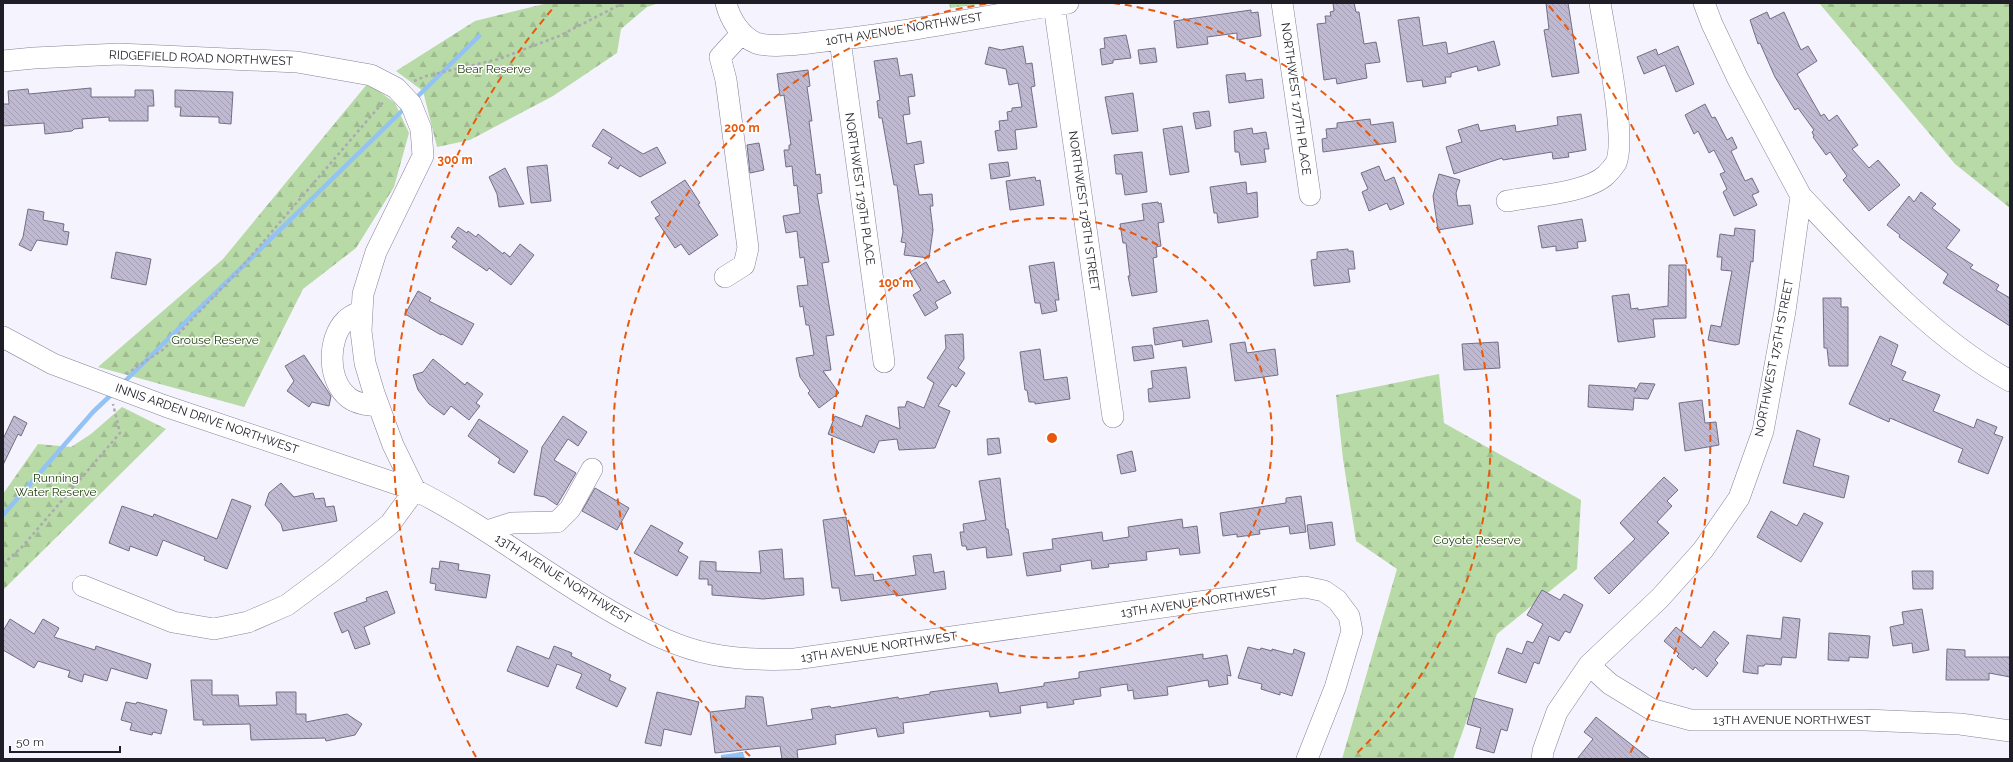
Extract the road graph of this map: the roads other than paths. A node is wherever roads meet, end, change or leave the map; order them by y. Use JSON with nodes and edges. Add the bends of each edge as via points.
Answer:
{"nodes":[{"id":1,"x":726,"y":3,"type":"edge"},
{"id":2,"x":1282,"y":3,"type":"edge"},
{"id":3,"x":1600,"y":3,"type":"edge"},
{"id":4,"x":1704,"y":3,"type":"edge"},
{"id":5,"x":1061,"y":4,"type":"edge"},
{"id":6,"x":1010,"y":8,"type":"edge"},
{"id":7,"x":973,"y":11,"type":"edge"},
{"id":8,"x":742,"y":33,"type":"junction"},
{"id":9,"x":840,"y":40,"type":"junction"},
{"id":10,"x":3,"y":62,"type":"edge"},
{"id":11,"x":1310,"y":195,"type":"dead end"},
{"id":12,"x":1801,"y":196,"type":"junction"},
{"id":13,"x":1507,"y":201,"type":"dead end"},
{"id":14,"x":725,"y":277,"type":"dead end"},
{"id":15,"x":362,"y":311,"type":"junction"},
{"id":16,"x":3,"y":337,"type":"edge"},
{"id":17,"x":884,"y":362,"type":"dead end"},
{"id":18,"x":2010,"y":381,"type":"edge"},
{"id":19,"x":378,"y":406,"type":"junction"},
{"id":20,"x":1113,"y":417,"type":"dead end"},
{"id":21,"x":592,"y":469,"type":"dead end"},
{"id":22,"x":415,"y":490,"type":"junction"},
{"id":23,"x":487,"y":532,"type":"junction"},
{"id":24,"x":83,"y":586,"type":"dead end"},
{"id":25,"x":1589,"y":665,"type":"junction"},
{"id":26,"x":2010,"y":731,"type":"edge"},
{"id":27,"x":1307,"y":759,"type":"edge"},
{"id":28,"x":1542,"y":759,"type":"edge"}],
"edges":[{"from":1,"to":8,"type":"street","via":[[733,23]]},
{"from":2,"to":11,"type":"street","name":"NORTHWEST 177TH PLACE"},
{"from":3,"to":13,"type":"street","via":[[1619,125],[1616,162],[1606,175],[1595,182],[1570,190]]},
{"from":4,"to":12,"type":"street","via":[[1738,80]]},
{"from":5,"to":6,"type":"street","name":"10TH AVENUE NORTHWEST"},
{"from":5,"to":20,"type":"street","name":"NORTHWEST 178TH STREET"},
{"from":6,"to":7,"type":"street","name":"10TH AVENUE NORTHWEST"},
{"from":7,"to":9,"type":"street","name":"10TH AVENUE NORTHWEST"},
{"from":8,"to":9,"type":"street","name":"10TH AVENUE NORTHWEST","via":[[756,43],[785,45]]},
{"from":8,"to":14,"type":"street","via":[[720,57],[726,80],[748,248],[744,266]]},
{"from":9,"to":17,"type":"street","name":"NORTHWEST 179TH PLACE"},
{"from":10,"to":15,"type":"street","name":"RIDGEFIELD ROAD NORTHWEST","via":[[119,54],[298,62],[371,75],[396,88],[411,104],[421,129],[423,156],[376,252],[363,294]]},
{"from":12,"to":18,"type":"street","via":[[1868,267],[1921,315],[1987,368]]},
{"from":12,"to":25,"type":"street","name":"NORTHWEST 175TH STREET","via":[[1785,311],[1763,432],[1739,498],[1703,550],[1660,598]]},
{"from":15,"to":19,"type":"street","name":"RIDGEFIELD ROAD NORTHWEST","via":[[361,331],[365,363]]},
{"from":15,"to":19,"type":"street","via":[[347,319],[339,328],[330,358],[339,385],[348,398]]},
{"from":16,"to":22,"type":"street","name":"INNIS ARDEN DRIVE NORTHWEST","via":[[53,364],[108,385]]},
{"from":19,"to":22,"type":"street","name":"RIDGEFIELD ROAD NORTHWEST","via":[[392,445]]},
{"from":21,"to":23,"type":"street","via":[[570,509],[557,522],[512,522]]},
{"from":22,"to":23,"type":"street","name":"13TH AVENUE NORTHWEST","via":[[451,508]]},
{"from":22,"to":24,"type":"street","via":[[390,524],[330,573],[287,605],[248,622],[214,629],[173,622]]},
{"from":23,"to":27,"type":"street","name":"13TH AVENUE NORTHWEST","via":[[598,604],[641,628],[675,644],[710,654],[752,660],[796,659],[1305,587],[1324,591],[1337,600],[1349,616],[1352,631],[1335,688]]},
{"from":25,"to":26,"type":"street","name":"13TH AVENUE NORTHWEST","via":[[1610,684],[1651,709],[1691,720],[1865,720],[1960,724]]},
{"from":25,"to":28,"type":"street","name":"NORTHWEST 175TH STREET","via":[[1557,712]]}]}
